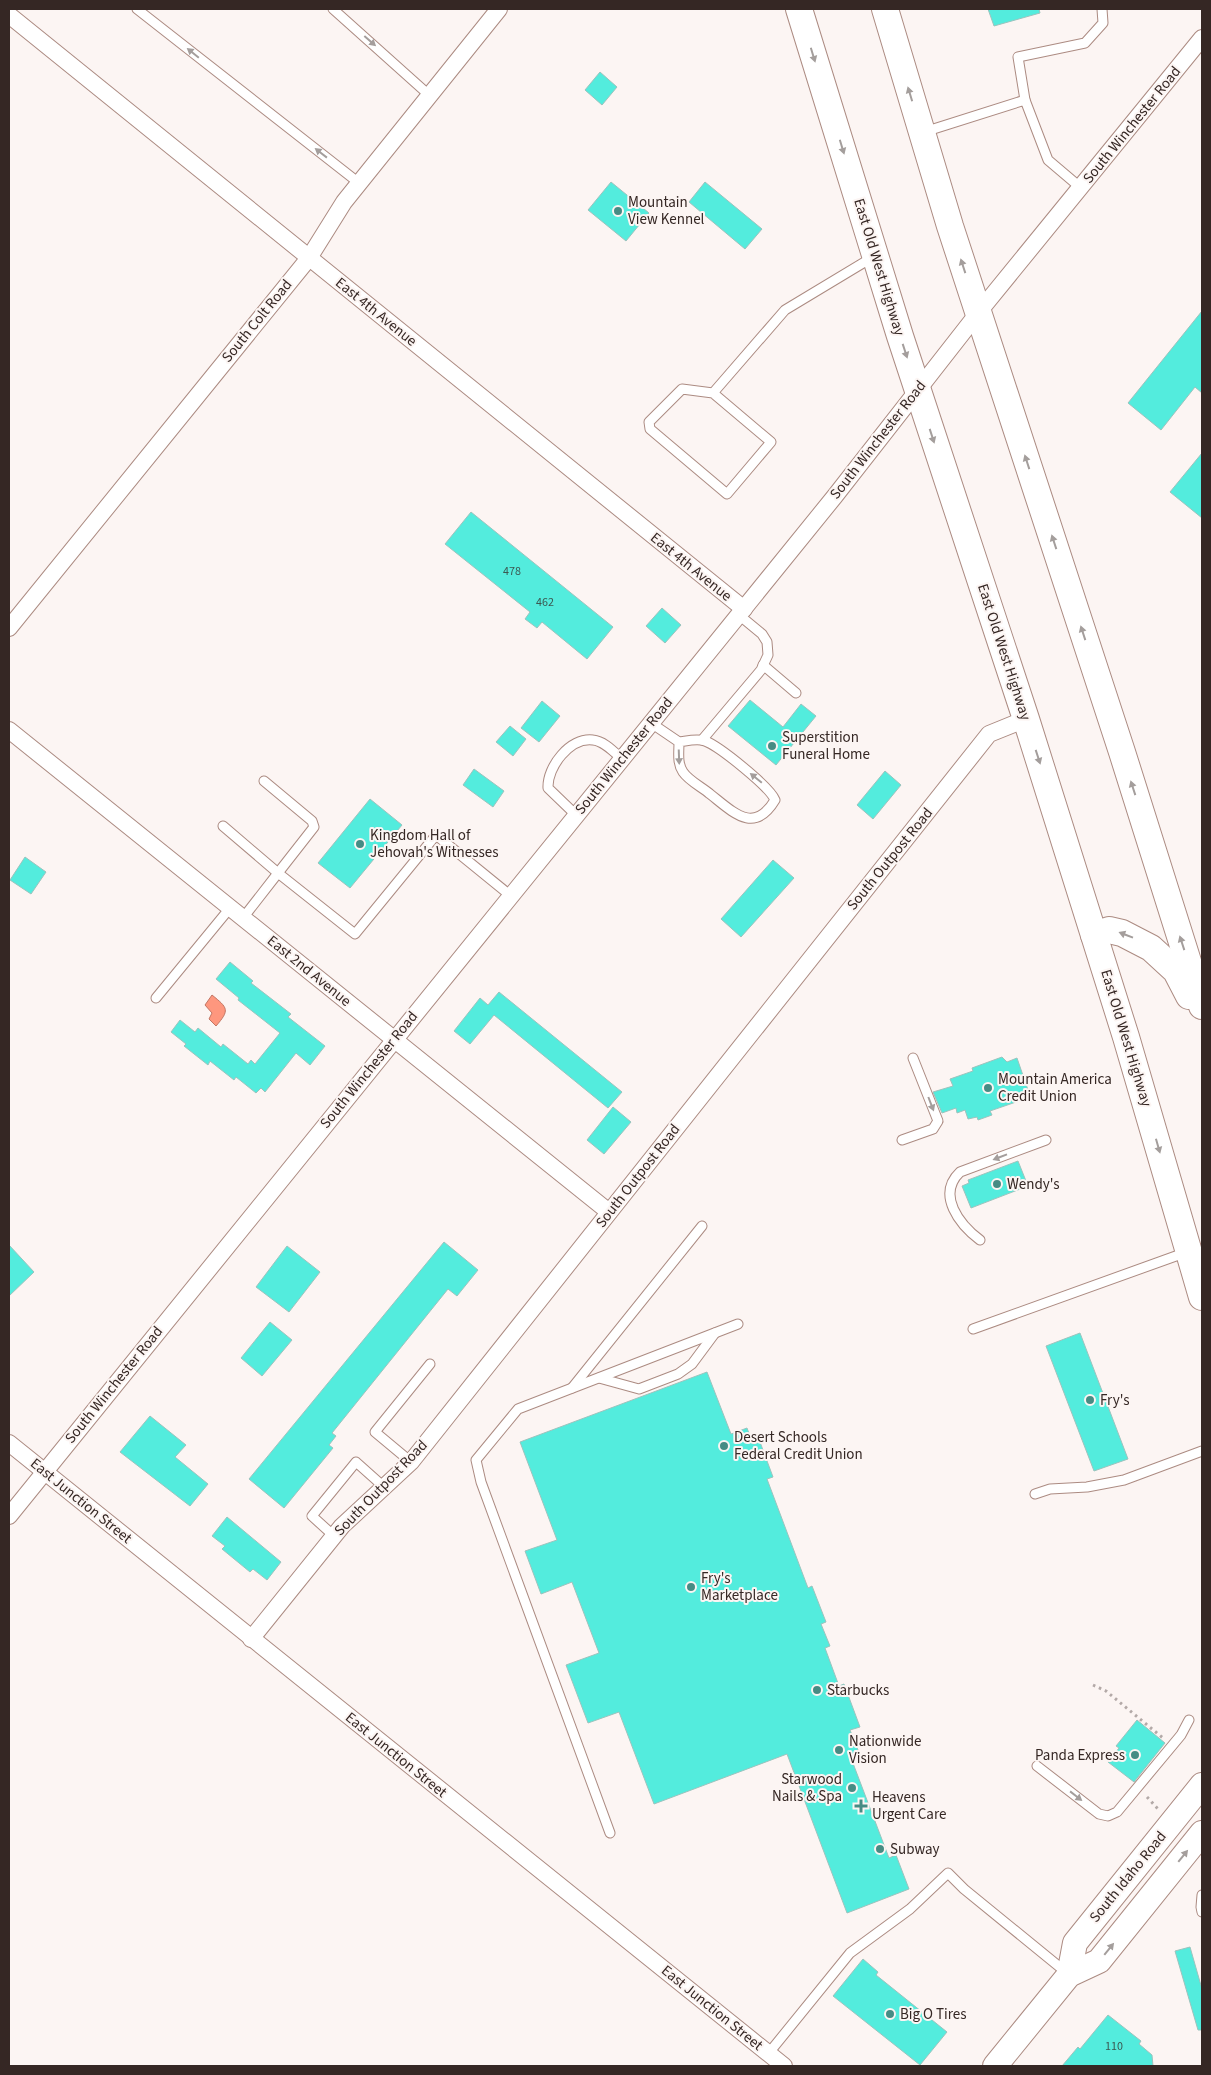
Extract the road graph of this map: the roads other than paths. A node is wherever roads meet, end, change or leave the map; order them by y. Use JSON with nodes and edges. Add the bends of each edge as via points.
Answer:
{"nodes":[{"id":1,"x":137,"y":9,"type":"edge"},
{"id":2,"x":334,"y":9,"type":"edge"},
{"id":3,"x":499,"y":9,"type":"edge"},
{"id":4,"x":799,"y":9,"type":"edge"},
{"id":5,"x":885,"y":9,"type":"edge"},
{"id":6,"x":1102,"y":9,"type":"edge"},
{"id":7,"x":9,"y":15,"type":"edge"},
{"id":8,"x":1202,"y":38,"type":"edge"},
{"id":9,"x":429,"y":95,"type":"junction"},
{"id":10,"x":1025,"y":100,"type":"junction"},
{"id":11,"x":922,"y":132,"type":"junction"},
{"id":12,"x":359,"y":183,"type":"junction"},
{"id":13,"x":1081,"y":188,"type":"junction"},
{"id":14,"x":875,"y":255,"type":"junction"},
{"id":15,"x":309,"y":258,"type":"junction"},
{"id":16,"x":978,"y":313,"type":"junction"},
{"id":17,"x":917,"y":390,"type":"junction"},
{"id":18,"x":713,"y":393,"type":"junction"},
{"id":19,"x":741,"y":612,"type":"junction"},
{"id":20,"x":9,"y":628,"type":"edge"},
{"id":21,"x":763,"y":665,"type":"junction"},
{"id":22,"x":796,"y":693,"type":"dead end"},
{"id":23,"x":1026,"y":719,"type":"junction"},
{"id":24,"x":651,"y":723,"type":"junction"},
{"id":25,"x":9,"y":730,"type":"edge"},
{"id":26,"x":702,"y":740,"type":"junction"},
{"id":27,"x":679,"y":742,"type":"junction"},
{"id":28,"x":622,"y":759,"type":"junction"},
{"id":29,"x":264,"y":781,"type":"dead end"},
{"id":30,"x":576,"y":815,"type":"junction"},
{"id":31,"x":223,"y":826,"type":"dead end"},
{"id":32,"x":278,"y":873,"type":"junction"},
{"id":33,"x":510,"y":896,"type":"junction"},
{"id":34,"x":237,"y":913,"type":"junction"},
{"id":35,"x":1094,"y":935,"type":"junction"},
{"id":36,"x":156,"y":998,"type":"dead end"},
{"id":37,"x":1202,"y":1006,"type":"edge"},
{"id":38,"x":1202,"y":1021,"type":"edge"},
{"id":39,"x":394,"y":1039,"type":"junction"},
{"id":40,"x":913,"y":1058,"type":"dead end"},
{"id":41,"x":902,"y":1140,"type":"dead end"},
{"id":42,"x":1046,"y":1140,"type":"dead end"},
{"id":43,"x":609,"y":1212,"type":"junction"},
{"id":44,"x":702,"y":1226,"type":"dead end"},
{"id":45,"x":980,"y":1240,"type":"dead end"},
{"id":46,"x":1195,"y":1249,"type":"edge"},
{"id":47,"x":1202,"y":1298,"type":"edge"},
{"id":48,"x":738,"y":1324,"type":"dead end"},
{"id":49,"x":973,"y":1329,"type":"dead end"},
{"id":50,"x":715,"y":1333,"type":"junction"},
{"id":51,"x":430,"y":1364,"type":"dead end"},
{"id":52,"x":598,"y":1378,"type":"junction"},
{"id":53,"x":571,"y":1388,"type":"junction"},
{"id":54,"x":9,"y":1443,"type":"edge"},
{"id":55,"x":1202,"y":1451,"type":"edge"},
{"id":56,"x":411,"y":1462,"type":"junction"},
{"id":57,"x":44,"y":1472,"type":"junction"},
{"id":58,"x":384,"y":1487,"type":"junction"},
{"id":59,"x":1035,"y":1494,"type":"dead end"},
{"id":60,"x":9,"y":1516,"type":"edge"},
{"id":61,"x":334,"y":1536,"type":"junction"},
{"id":62,"x":251,"y":1639,"type":"junction"},
{"id":63,"x":1188,"y":1720,"type":"dead end"},
{"id":64,"x":1038,"y":1766,"type":"dead end"},
{"id":65,"x":1202,"y":1785,"type":"edge"},
{"id":66,"x":610,"y":1832,"type":"dead end"},
{"id":67,"x":1202,"y":1833,"type":"edge"},
{"id":68,"x":1202,"y":1895,"type":"edge"},
{"id":69,"x":1202,"y":1912,"type":"edge"},
{"id":70,"x":1069,"y":1975,"type":"junction"},
{"id":71,"x":768,"y":2054,"type":"junction"},
{"id":72,"x":784,"y":2066,"type":"edge"},
{"id":73,"x":995,"y":2066,"type":"edge"}],
"edges":[{"from":12,"to":1,"type":"lane","one_way":true},
{"from":2,"to":9,"type":"lane","one_way":true},
{"from":3,"to":9,"type":"street","name":"South Colt Road"},
{"from":4,"to":14,"type":"main road","name":"East Old West Highway","one_way":true},
{"from":11,"to":5,"type":"main road","one_way":true},
{"from":6,"to":10,"type":"lane","via":[[1103,23],[1085,43],[1018,57]]},
{"from":7,"to":15,"type":"street","name":"East 4th Avenue"},
{"from":8,"to":13,"type":"street","name":"South Winchester Road"},
{"from":9,"to":12,"type":"street","name":"South Colt Road"},
{"from":10,"to":11,"type":"lane"},
{"from":10,"to":13,"type":"lane","via":[[1048,160]]},
{"from":16,"to":11,"type":"main road","one_way":true},
{"from":12,"to":15,"type":"street","name":"South Colt Road"},
{"from":13,"to":16,"type":"street","name":"South Winchester Road"},
{"from":14,"to":17,"type":"main road","name":"East Old West Highway","one_way":true},
{"from":14,"to":18,"type":"lane","via":[[785,310]]},
{"from":15,"to":19,"type":"street","name":"East 4th Avenue"},
{"from":15,"to":20,"type":"street","name":"South Colt Road"},
{"from":16,"to":17,"type":"street","name":"South Winchester Road"},
{"from":37,"to":16,"type":"main road","one_way":true},
{"from":17,"to":19,"type":"street","name":"South Winchester Road"},
{"from":17,"to":23,"type":"main road","name":"East Old West Highway","one_way":true},
{"from":18,"to":18,"type":"lane","via":[[771,442],[727,494],[650,429],[649,422],[682,389]]},
{"from":19,"to":21,"type":"lane","via":[[767,642],[768,655]]},
{"from":19,"to":24,"type":"street","name":"South Winchester Road"},
{"from":21,"to":22,"type":"lane"},
{"from":21,"to":26,"type":"lane"},
{"from":23,"to":35,"type":"main road","name":"East Old West Highway","one_way":true},
{"from":23,"to":43,"type":"street","name":"South Outpost Road","via":[[989,734]]},
{"from":24,"to":27,"type":"lane"},
{"from":24,"to":28,"type":"street","name":"South Winchester Road"},
{"from":25,"to":34,"type":"street","name":"East 2nd Avenue"},
{"from":26,"to":27,"type":"lane"},
{"from":27,"to":26,"type":"lane","one_way":true,"via":[[678,762],[683,773],[738,815],[754,819],[763,816],[775,800],[773,794],[712,744]]},
{"from":28,"to":30,"type":"street","name":"South Winchester Road"},
{"from":28,"to":30,"type":"lane","via":[[595,740],[573,744],[563,754],[548,779],[548,788]]},
{"from":29,"to":32,"type":"lane","via":[[312,821],[314,827]]},
{"from":30,"to":33,"type":"street","name":"South Winchester Road"},
{"from":31,"to":32,"type":"lane"},
{"from":32,"to":33,"type":"lane","via":[[355,934],[436,835]]},
{"from":32,"to":34,"type":"lane"},
{"from":33,"to":39,"type":"street","name":"South Winchester Road"},
{"from":34,"to":36,"type":"lane"},
{"from":34,"to":39,"type":"street","name":"East 2nd Avenue"},
{"from":38,"to":35,"type":"main road","one_way":true,"via":[[1176,971],[1151,948],[1109,930]]},
{"from":35,"to":46,"type":"main road","name":"East Old West Highway","one_way":true},
{"from":39,"to":43,"type":"street","name":"East 2nd Avenue"},
{"from":39,"to":57,"type":"street","name":"South Winchester Road"},
{"from":40,"to":41,"type":"lane","one_way":true,"via":[[938,1121],[933,1129]]},
{"from":42,"to":45,"type":"lane","one_way":true,"via":[[960,1172],[953,1178],[949,1196],[960,1223]]},
{"from":43,"to":56,"type":"street","name":"South Outpost Road"},
{"from":44,"to":53,"type":"lane"},
{"from":46,"to":47,"type":"main road","name":"East Old West Highway"},
{"from":46,"to":49,"type":"lane"},
{"from":48,"to":50,"type":"lane"},
{"from":50,"to":52,"type":"lane"},
{"from":50,"to":52,"type":"lane","via":[[692,1364],[678,1374],[639,1389]]},
{"from":51,"to":56,"type":"lane","via":[[375,1432]]},
{"from":52,"to":53,"type":"lane"},
{"from":53,"to":66,"type":"lane","via":[[518,1409],[476,1460],[481,1482]]},
{"from":54,"to":57,"type":"street","name":"East Junction Street"},
{"from":55,"to":59,"type":"lane","via":[[1124,1480],[1050,1489]]},
{"from":56,"to":58,"type":"street","name":"South Outpost Road"},
{"from":57,"to":60,"type":"street","name":"South Winchester Road"},
{"from":57,"to":62,"type":"street","name":"East Junction Street"},
{"from":58,"to":61,"type":"street","name":"South Outpost Road"},
{"from":58,"to":61,"type":"lane","via":[[356,1462],[312,1516]]},
{"from":61,"to":62,"type":"street","name":"South Outpost Road"},
{"from":62,"to":71,"type":"street","name":"East Junction Street"},
{"from":64,"to":63,"type":"lane","one_way":true,"via":[[1099,1814],[1108,1816],[1117,1812],[1182,1735]]},
{"from":65,"to":70,"type":"main road","name":"South Idaho Road","via":[[1075,1943]]},
{"from":70,"to":67,"type":"main road","name":"South Idaho Road","one_way":true,"via":[[1099,1961]]},
{"from":68,"to":69,"type":"lane"},
{"from":70,"to":71,"type":"lane","via":[[948,1873],[910,1909],[850,1953]]},
{"from":70,"to":73,"type":"main road","name":"South Idaho Road"},
{"from":71,"to":72,"type":"street","name":"East Junction Street"}]}
